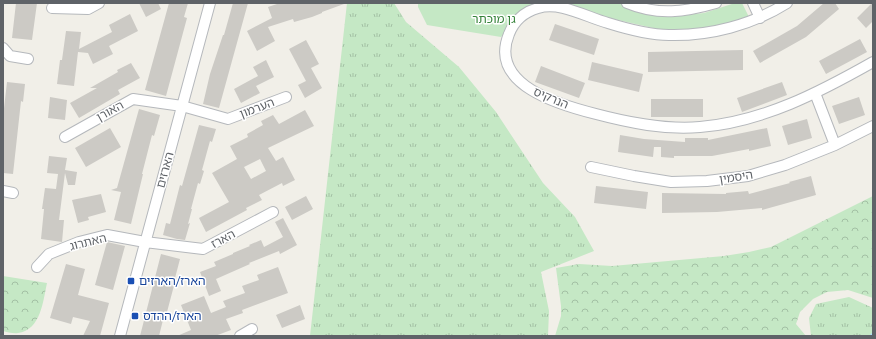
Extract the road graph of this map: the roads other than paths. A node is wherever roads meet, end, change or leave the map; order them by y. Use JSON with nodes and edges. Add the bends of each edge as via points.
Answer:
{"nodes":[{"id":1,"x":99,"y":3,"type":"edge"},
{"id":2,"x":210,"y":3,"type":"edge"},
{"id":3,"x":627,"y":3,"type":"edge"},
{"id":4,"x":716,"y":3,"type":"edge"},
{"id":5,"x":753,"y":3,"type":"edge"},
{"id":6,"x":787,"y":3,"type":"edge"},
{"id":7,"x":52,"y":8,"type":"dead end"},
{"id":8,"x":760,"y":18,"type":"junction"},
{"id":9,"x":3,"y":48,"type":"edge"},
{"id":10,"x":28,"y":59,"type":"dead end"},
{"id":11,"x":873,"y":62,"type":"edge"},
{"id":12,"x":815,"y":93,"type":"junction"},
{"id":13,"x":286,"y":97,"type":"dead end"},
{"id":14,"x":182,"y":106,"type":"junction"},
{"id":15,"x":873,"y":126,"type":"edge"},
{"id":16,"x":65,"y":137,"type":"dead end"},
{"id":17,"x":835,"y":145,"type":"junction"},
{"id":18,"x":591,"y":167,"type":"dead end"},
{"id":19,"x":273,"y":212,"type":"dead end"},
{"id":20,"x":145,"y":242,"type":"junction"},
{"id":21,"x":37,"y":267,"type":"dead end"},
{"id":22,"x":252,"y":329,"type":"dead end"},
{"id":23,"x":120,"y":336,"type":"edge"},
{"id":24,"x":240,"y":336,"type":"edge"}],
"edges":[{"from":1,"to":7,"type":"street","via":[[88,9]]},
{"from":2,"to":14,"type":"street","name":"הארזים"},
{"from":3,"to":4,"type":"street","via":[[660,12]]},
{"from":5,"to":8,"type":"street"},
{"from":6,"to":8,"type":"street","name":"הנרקיס"},
{"from":8,"to":12,"type":"street","name":"הנרקיס","via":[[730,28],[667,35],[631,29],[560,7],[546,6],[525,13],[516,22],[507,41],[507,62],[522,84],[552,100],[586,112],[650,126],[693,127],[721,124],[774,110]]},
{"from":9,"to":10,"type":"street","via":[[10,56]]},
{"from":11,"to":12,"type":"street","name":"הנרקיס"},
{"from":12,"to":17,"type":"street"},
{"from":13,"to":14,"type":"street","name":"הערמון","via":[[228,119]]},
{"from":14,"to":16,"type":"street","name":"האורן","via":[[133,99]]},
{"from":14,"to":20,"type":"street","name":"הארזים"},
{"from":15,"to":17,"type":"street","name":"היסמין"},
{"from":17,"to":18,"type":"street","name":"היסמין","via":[[786,165],[748,176],[707,181],[671,182]]},
{"from":19,"to":20,"type":"street","name":"הארז","via":[[203,249]]},
{"from":20,"to":21,"type":"street","name":"האתרוג","via":[[107,235],[79,242],[49,254]]},
{"from":20,"to":23,"type":"street","name":"הארזים"},
{"from":22,"to":24,"type":"street"}]}
